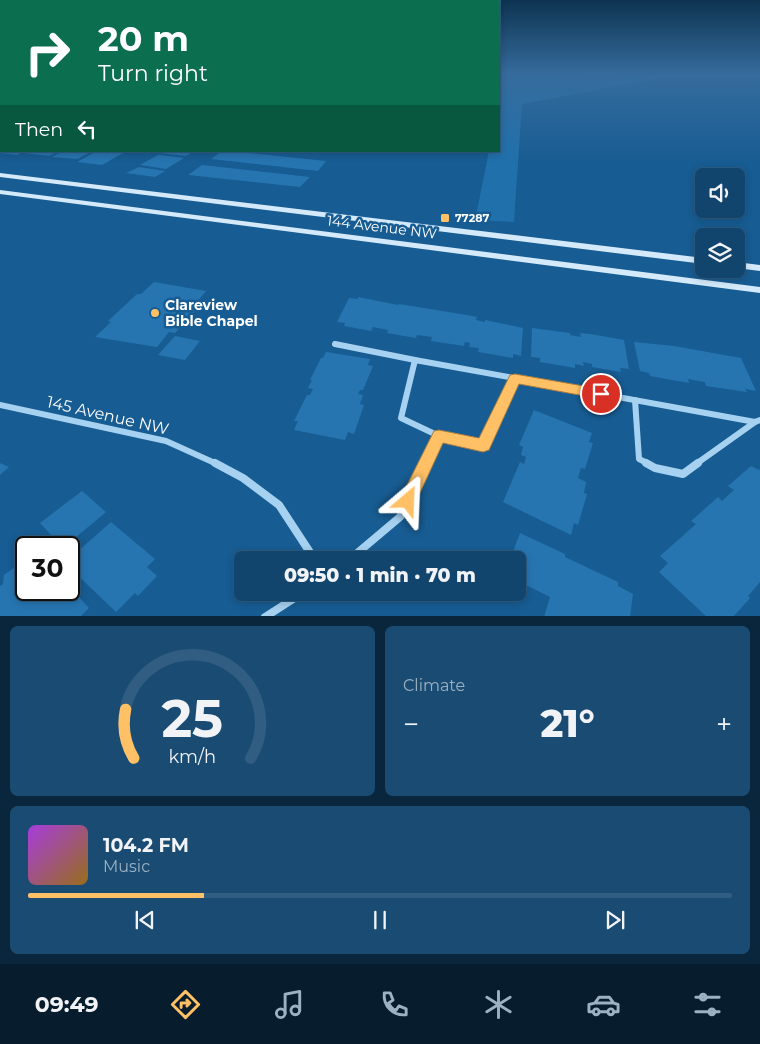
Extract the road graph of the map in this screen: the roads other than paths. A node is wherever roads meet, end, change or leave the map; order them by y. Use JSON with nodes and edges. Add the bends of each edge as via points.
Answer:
{"nodes":[{"id":1,"x":0,"y":175,"type":"edge"},
{"id":2,"x":0,"y":192,"type":"edge"},
{"id":3,"x":695,"y":260,"type":"edge"},
{"id":4,"x":745,"y":266,"type":"edge"},
{"id":5,"x":760,"y":268,"type":"edge"},
{"id":6,"x":760,"y":290,"type":"edge"},
{"id":7,"x":335,"y":344,"type":"dead end"},
{"id":8,"x":414,"y":360,"type":"junction"},
{"id":9,"x":515,"y":379,"type":"junction"},
{"id":10,"x":635,"y":400,"type":"junction"},
{"id":11,"x":0,"y":405,"type":"edge"},
{"id":12,"x":757,"y":421,"type":"edge"},
{"id":13,"x":439,"y":436,"type":"junction"},
{"id":14,"x":308,"y":551,"type":"edge"},
{"id":15,"x":360,"y":551,"type":"edge"},
{"id":16,"x":290,"y":601,"type":"edge"},
{"id":17,"x":266,"y":616,"type":"edge"}],
"edges":[{"from":1,"to":3,"type":"main road","name":"144 Avenue NW"},
{"from":2,"to":6,"type":"main road","name":"144 Avenue NW"},
{"from":4,"to":5,"type":"main road"},
{"from":7,"to":8,"type":"street"},
{"from":8,"to":9,"type":"street"},
{"from":8,"to":13,"type":"street","via":[[401,418]]},
{"from":9,"to":10,"type":"street"},
{"from":9,"to":13,"type":"street","via":[[483,445]]},
{"from":10,"to":12,"type":"street"},
{"from":10,"to":12,"type":"street","via":[[639,459],[655,468],[682,474]]},
{"from":11,"to":14,"type":"street","name":"145 Avenue NW","via":[[166,442],[207,459],[243,478],[279,505]]},
{"from":13,"to":15,"type":"street","via":[[400,517]]},
{"from":16,"to":17,"type":"street"}]}
